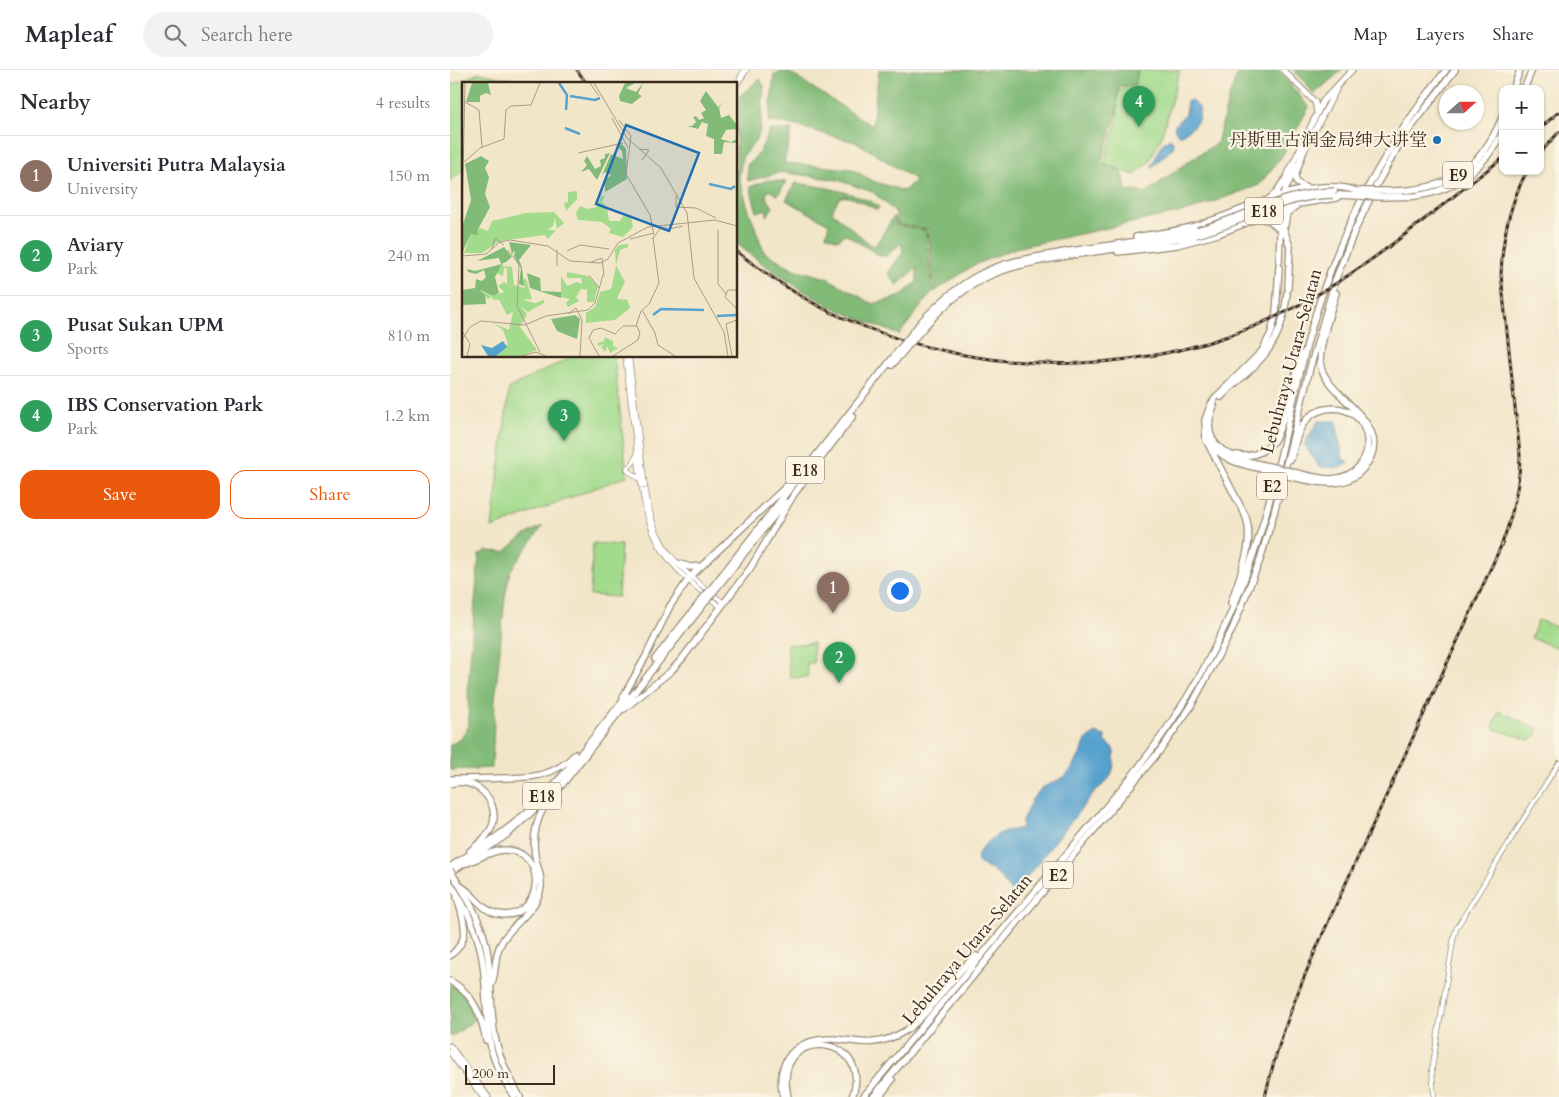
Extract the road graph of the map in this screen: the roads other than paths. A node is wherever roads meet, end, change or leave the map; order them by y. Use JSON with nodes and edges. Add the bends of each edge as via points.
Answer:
{"nodes":[{"id":1,"x":746,"y":70,"type":"edge"},
{"id":2,"x":1283,"y":70,"type":"edge"},
{"id":3,"x":1352,"y":70,"type":"edge"},
{"id":4,"x":1446,"y":70,"type":"edge"},
{"id":5,"x":1455,"y":70,"type":"edge"},
{"id":6,"x":1520,"y":70,"type":"edge"},
{"id":7,"x":1532,"y":70,"type":"edge"},
{"id":8,"x":738,"y":82,"type":"edge"},
{"id":9,"x":1340,"y":83,"type":"junction"},
{"id":10,"x":1514,"y":85,"type":"edge"},
{"id":11,"x":1526,"y":85,"type":"edge"},
{"id":12,"x":1317,"y":113,"type":"junction"},
{"id":13,"x":1499,"y":126,"type":"edge"},
{"id":14,"x":1499,"y":139,"type":"edge"},
{"id":15,"x":1304,"y":150,"type":"junction"},
{"id":16,"x":1283,"y":182,"type":"junction"},
{"id":17,"x":1308,"y":189,"type":"junction"},
{"id":18,"x":1334,"y":193,"type":"junction"},
{"id":19,"x":1358,"y":193,"type":"junction"},
{"id":20,"x":1384,"y":194,"type":"junction"},
{"id":21,"x":1340,"y":195,"type":"junction"},
{"id":22,"x":1281,"y":196,"type":"junction"},
{"id":23,"x":1265,"y":202,"type":"junction"},
{"id":24,"x":1302,"y":202,"type":"junction"},
{"id":25,"x":1279,"y":210,"type":"junction"},
{"id":26,"x":1268,"y":215,"type":"junction"},
{"id":27,"x":1242,"y":225,"type":"junction"},
{"id":28,"x":1282,"y":230,"type":"junction"},
{"id":29,"x":1196,"y":232,"type":"junction"},
{"id":30,"x":1118,"y":243,"type":"junction"},
{"id":31,"x":1088,"y":253,"type":"junction"},
{"id":32,"x":1335,"y":281,"type":"junction"},
{"id":33,"x":923,"y":324,"type":"junction"},
{"id":34,"x":1310,"y":336,"type":"junction"},
{"id":35,"x":901,"y":351,"type":"junction"},
{"id":36,"x":625,"y":358,"type":"edge"},
{"id":37,"x":629,"y":358,"type":"edge"},
{"id":38,"x":1205,"y":427,"type":"junction"},
{"id":39,"x":1222,"y":450,"type":"junction"},
{"id":40,"x":637,"y":454,"type":"junction"},
{"id":41,"x":813,"y":468,"type":"junction"},
{"id":42,"x":1272,"y":469,"type":"junction"},
{"id":43,"x":804,"y":472,"type":"junction"},
{"id":44,"x":1292,"y":474,"type":"junction"},
{"id":45,"x":641,"y":480,"type":"junction"},
{"id":46,"x":644,"y":489,"type":"junction"},
{"id":47,"x":1274,"y":513,"type":"junction"},
{"id":48,"x":651,"y":524,"type":"junction"},
{"id":49,"x":677,"y":563,"type":"junction"},
{"id":50,"x":701,"y":566,"type":"junction"},
{"id":51,"x":689,"y":579,"type":"junction"},
{"id":52,"x":713,"y":590,"type":"junction"},
{"id":53,"x":706,"y":599,"type":"junction"},
{"id":54,"x":723,"y":605,"type":"junction"},
{"id":55,"x":1222,"y":631,"type":"junction"},
{"id":56,"x":622,"y":702,"type":"junction"},
{"id":57,"x":620,"y":711,"type":"junction"},
{"id":58,"x":591,"y":740,"type":"junction"},
{"id":59,"x":1559,"y":763,"type":"edge"},
{"id":60,"x":450,"y":779,"type":"edge"},
{"id":61,"x":450,"y":784,"type":"edge"},
{"id":62,"x":561,"y":784,"type":"junction"},
{"id":63,"x":464,"y":861,"type":"junction"},
{"id":64,"x":451,"y":871,"type":"edge"},
{"id":65,"x":450,"y":883,"type":"edge"},
{"id":66,"x":457,"y":888,"type":"junction"},
{"id":67,"x":984,"y":951,"type":"junction"},
{"id":68,"x":450,"y":956,"type":"edge"},
{"id":69,"x":450,"y":982,"type":"edge"},
{"id":70,"x":490,"y":987,"type":"junction"},
{"id":71,"x":489,"y":1006,"type":"junction"},
{"id":72,"x":488,"y":1024,"type":"junction"},
{"id":73,"x":920,"y":1039,"type":"junction"},
{"id":74,"x":450,"y":1046,"type":"edge"},
{"id":75,"x":450,"y":1052,"type":"edge"},
{"id":76,"x":483,"y":1097,"type":"edge"},
{"id":77,"x":488,"y":1097,"type":"edge"},
{"id":78,"x":512,"y":1097,"type":"edge"},
{"id":79,"x":520,"y":1097,"type":"edge"},
{"id":80,"x":783,"y":1097,"type":"edge"},
{"id":81,"x":788,"y":1097,"type":"edge"},
{"id":82,"x":852,"y":1097,"type":"edge"},
{"id":83,"x":863,"y":1097,"type":"edge"},
{"id":84,"x":873,"y":1097,"type":"edge"},
{"id":85,"x":879,"y":1097,"type":"edge"},
{"id":86,"x":1434,"y":1097,"type":"edge"}],
"edges":[{"from":1,"to":8,"type":"street"},
{"from":2,"to":12,"type":"main road","via":[[1315,102]]},
{"from":3,"to":9,"type":"main road"},
{"from":4,"to":34,"type":"highway","name":"Lebuhraya Utara–Selatan","number":"E2","via":[[1398,135],[1360,200],[1344,233]]},
{"from":5,"to":32,"type":"highway","name":"Lebuhraya Utara–Selatan","number":"E2","via":[[1403,138],[1354,232]]},
{"from":6,"to":10,"type":"highway"},
{"from":7,"to":11,"type":"highway"},
{"from":9,"to":12,"type":"main road","via":[[1323,101]]},
{"from":9,"to":15,"type":"main road"},
{"from":12,"to":16,"type":"main road"},
{"from":13,"to":20,"type":"highway","number":"E9","via":[[1481,155],[1454,178],[1423,189]]},
{"from":14,"to":20,"type":"highway","number":"E9","via":[[1479,166],[1451,186],[1414,196]]},
{"from":15,"to":17,"type":"highway","via":[[1295,176],[1297,183]]},
{"from":15,"to":22,"type":"main road"},
{"from":16,"to":22,"type":"main road"},
{"from":16,"to":23,"type":"highway"},
{"from":17,"to":19,"type":"highway","via":[[1337,187]]},
{"from":17,"to":22,"type":"highway"},
{"from":18,"to":19,"type":"highway","number":"E9"},
{"from":18,"to":21,"type":"highway","number":"E9"},
{"from":18,"to":29,"type":"highway","number":"E18","bridge":true,"via":[[1315,192],[1292,197]]},
{"from":19,"to":20,"type":"highway","number":"E9","bridge":true},
{"from":19,"to":21,"type":"highway","number":"E9"},
{"from":21,"to":24,"type":"highway"},
{"from":22,"to":23,"type":"highway"},
{"from":22,"to":25,"type":"highway"},
{"from":23,"to":26,"type":"highway","via":[[1272,206]]},
{"from":23,"to":30,"type":"highway","via":[[1202,224],[1123,239]]},
{"from":24,"to":25,"type":"highway"},
{"from":24,"to":28,"type":"highway","via":[[1288,213]]},
{"from":25,"to":26,"type":"highway"},
{"from":25,"to":28,"type":"highway"},
{"from":26,"to":27,"type":"highway"},
{"from":27,"to":28,"type":"highway","via":[[1266,219]]},
{"from":27,"to":31,"type":"highway","via":[[1177,244]]},
{"from":28,"to":38,"type":"highway","via":[[1276,313],[1271,333],[1262,351],[1212,402]]},
{"from":28,"to":39,"type":"highway","via":[[1290,247],[1285,314],[1266,354],[1222,396],[1212,412],[1210,430]]},
{"from":29,"to":30,"type":"highway","number":"E18"},
{"from":29,"to":31,"type":"highway","number":"E18","via":[[1171,240]]},
{"from":30,"to":33,"type":"highway","number":"E18","via":[[1023,259],[993,268],[944,298]]},
{"from":31,"to":33,"type":"highway","number":"E18","via":[[1024,264],[989,276],[964,290]]},
{"from":32,"to":44,"type":"highway","via":[[1336,291],[1320,354],[1321,366],[1326,379],[1369,426],[1372,450],[1362,470],[1345,481],[1329,484]]},
{"from":32,"to":47,"type":"highway","name":"Lebuhraya Utara–Selatan","number":"E2","via":[[1306,381]]},
{"from":33,"to":35,"type":"highway","number":"E18","bridge":true},
{"from":34,"to":39,"type":"highway","via":[[1304,343],[1278,432],[1271,445],[1250,456]]},
{"from":34,"to":55,"type":"highway","name":"Lebuhraya Utara–Selatan","number":"E2","via":[[1264,520],[1252,559]]},
{"from":35,"to":41,"type":"highway","number":"E18"},
{"from":35,"to":43,"type":"highway","number":"E18"},
{"from":36,"to":40,"type":"street"},
{"from":37,"to":46,"type":"street"},
{"from":38,"to":42,"type":"highway","via":[[1211,444],[1220,454],[1235,462]]},
{"from":38,"to":55,"type":"highway","via":[[1210,450],[1250,527],[1249,545]]},
{"from":39,"to":42,"type":"highway","via":[[1236,458]]},
{"from":40,"to":45,"type":"street"},
{"from":40,"to":45,"type":"street","via":[[627,470]]},
{"from":41,"to":52,"type":"highway","number":"E18"},
{"from":41,"to":54,"type":"highway","via":[[751,567]]},
{"from":42,"to":44,"type":"highway","bridge":true},
{"from":43,"to":50,"type":"highway"},
{"from":43,"to":52,"type":"highway","number":"E18"},
{"from":44,"to":47,"type":"highway","via":[[1332,479],[1354,472],[1363,462],[1368,447],[1361,423],[1352,413],[1335,408],[1318,411],[1306,420],[1299,432]]},
{"from":45,"to":46,"type":"street"},
{"from":46,"to":48,"type":"street"},
{"from":47,"to":73,"type":"highway","name":"Lebuhraya Utara–Selatan","number":"E2","via":[[1260,560],[1232,630],[1190,708],[1162,748]]},
{"from":48,"to":49,"type":"street"},
{"from":48,"to":51,"type":"street","via":[[664,554]]},
{"from":49,"to":50,"type":"highway"},
{"from":49,"to":51,"type":"street"},
{"from":50,"to":51,"type":"highway"},
{"from":51,"to":54,"type":"street"},
{"from":51,"to":56,"type":"highway","via":[[670,606]]},
{"from":52,"to":53,"type":"highway","number":"E18","bridge":true},
{"from":53,"to":56,"type":"highway","number":"E18"},
{"from":53,"to":57,"type":"highway","number":"E18"},
{"from":54,"to":57,"type":"highway","via":[[671,671]]},
{"from":55,"to":67,"type":"highway","name":"Lebuhraya Utara–Selatan","number":"E2","via":[[1202,674],[1159,741]]},
{"from":56,"to":58,"type":"highway","number":"E18"},
{"from":57,"to":62,"type":"highway","number":"E18"},
{"from":58,"to":60,"type":"highway","via":[[564,765],[543,775]]},
{"from":58,"to":63,"type":"highway","number":"E18","via":[[552,788],[525,814]]},
{"from":59,"to":86,"type":"street","via":[[1457,927],[1432,1069]]},
{"from":61,"to":63,"type":"highway","via":[[462,782],[475,786],[486,794],[493,810],[493,824],[488,834]]},
{"from":62,"to":63,"type":"highway","number":"E18","via":[[514,828]]},
{"from":62,"to":70,"type":"highway","via":[[536,826],[534,850],[541,879],[538,896],[502,941]]},
{"from":63,"to":64,"type":"highway","number":"E18"},
{"from":63,"to":66,"type":"highway","via":[[497,851],[517,852],[529,862],[536,886],[531,899],[512,914],[498,914],[486,909],[470,892]]},
{"from":64,"to":66,"type":"highway","number":"E18"},
{"from":65,"to":66,"type":"highway","number":"E18"},
{"from":66,"to":68,"type":"highway","via":[[465,930],[459,946]]},
{"from":66,"to":70,"type":"highway","number":"E18","via":[[473,908],[482,930]]},
{"from":66,"to":71,"type":"highway","number":"E18","via":[[479,942]]},
{"from":67,"to":80,"type":"highway","via":[[907,1030],[888,1040],[872,1043],[832,1039],[802,1045],[790,1054],[782,1068]]},
{"from":67,"to":83,"type":"highway","name":"Lebuhraya Utara–Selatan","number":"E2"},
{"from":69,"to":72,"type":"highway","via":[[466,992]]},
{"from":70,"to":71,"type":"highway","number":"E18"},
{"from":71,"to":72,"type":"highway","number":"E18"},
{"from":72,"to":78,"type":"highway","number":"E18","via":[[494,1058]]},
{"from":72,"to":79,"type":"highway","number":"E18"},
{"from":73,"to":84,"type":"highway","name":"Lebuhraya Utara–Selatan","number":"E2"},
{"from":73,"to":85,"type":"highway"},
{"from":74,"to":77,"type":"main road"},
{"from":75,"to":76,"type":"main road"},
{"from":81,"to":82,"type":"highway","via":[[786,1072],[790,1061],[804,1048],[818,1044],[837,1049],[852,1062],[856,1082]]}]}
